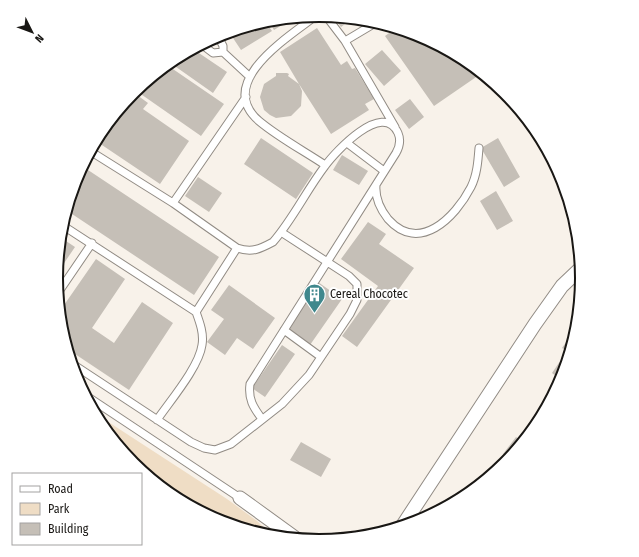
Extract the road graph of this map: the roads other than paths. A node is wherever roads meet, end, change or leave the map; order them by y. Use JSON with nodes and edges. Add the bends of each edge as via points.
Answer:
{"nodes":[{"id":1,"x":307,"y":23,"type":"edge"},
{"id":2,"x":331,"y":23,"type":"edge"},
{"id":3,"x":369,"y":27,"type":"edge"},
{"id":4,"x":345,"y":41,"type":"junction"},
{"id":5,"x":220,"y":42,"type":"edge"},
{"id":6,"x":207,"y":48,"type":"edge"},
{"id":7,"x":223,"y":52,"type":"junction"},
{"id":8,"x":250,"y":77,"type":"junction"},
{"id":9,"x":246,"y":97,"type":"junction"},
{"id":10,"x":396,"y":129,"type":"junction"},
{"id":11,"x":346,"y":143,"type":"junction"},
{"id":12,"x":479,"y":148,"type":"dead end"},
{"id":13,"x":95,"y":154,"type":"edge"},
{"id":14,"x":325,"y":165,"type":"junction"},
{"id":15,"x":384,"y":171,"type":"junction"},
{"id":16,"x":376,"y":183,"type":"junction"},
{"id":17,"x":173,"y":203,"type":"junction"},
{"id":18,"x":68,"y":229,"type":"edge"},
{"id":19,"x":281,"y":232,"type":"junction"},
{"id":20,"x":92,"y":243,"type":"junction"},
{"id":21,"x":237,"y":248,"type":"junction"},
{"id":22,"x":328,"y":263,"type":"junction"},
{"id":23,"x":576,"y":273,"type":"edge"},
{"id":24,"x":63,"y":285,"type":"edge"},
{"id":25,"x":196,"y":312,"type":"junction"},
{"id":26,"x":284,"y":330,"type":"junction"},
{"id":27,"x":321,"y":357,"type":"junction"},
{"id":28,"x":80,"y":369,"type":"edge"},
{"id":29,"x":94,"y":402,"type":"edge"},
{"id":30,"x":262,"y":419,"type":"junction"},
{"id":31,"x":157,"y":420,"type":"junction"},
{"id":32,"x":240,"y":498,"type":"junction"},
{"id":33,"x":407,"y":519,"type":"edge"},
{"id":34,"x":277,"y":531,"type":"edge"},
{"id":35,"x":289,"y":533,"type":"edge"}],
"edges":[{"from":1,"to":8,"type":"lane","via":[[272,49],[255,67]]},
{"from":2,"to":4,"type":"lane"},
{"from":3,"to":4,"type":"lane"},
{"from":4,"to":10,"type":"lane"},
{"from":5,"to":7,"type":"lane"},
{"from":6,"to":7,"type":"lane","via":[[213,52]]},
{"from":7,"to":8,"type":"lane"},
{"from":8,"to":9,"type":"lane"},
{"from":9,"to":14,"type":"lane","via":[[249,107],[260,121]]},
{"from":9,"to":17,"type":"lane"},
{"from":10,"to":11,"type":"lane","via":[[385,122],[373,124]]},
{"from":10,"to":15,"type":"lane","via":[[400,140],[399,147]]},
{"from":11,"to":14,"type":"lane"},
{"from":11,"to":15,"type":"lane"},
{"from":12,"to":16,"type":"lane","via":[[477,170],[472,186],[451,214],[438,226],[426,232],[413,234],[393,224],[379,205],[375,192]]},
{"from":13,"to":17,"type":"lane"},
{"from":14,"to":19,"type":"lane"},
{"from":15,"to":16,"type":"lane"},
{"from":16,"to":22,"type":"lane"},
{"from":17,"to":21,"type":"lane"},
{"from":18,"to":20,"type":"lane"},
{"from":19,"to":21,"type":"lane","via":[[273,242],[260,249],[249,252]]},
{"from":19,"to":22,"type":"lane"},
{"from":20,"to":24,"type":"lane"},
{"from":20,"to":25,"type":"lane"},
{"from":21,"to":25,"type":"lane"},
{"from":22,"to":26,"type":"lane"},
{"from":22,"to":27,"type":"lane","via":[[349,276],[357,284],[358,291],[357,300],[350,314]]},
{"from":23,"to":33,"type":"street","via":[[562,286],[535,324]]},
{"from":25,"to":31,"type":"lane","via":[[202,327],[203,344],[199,358]]},
{"from":26,"to":27,"type":"lane"},
{"from":26,"to":30,"type":"lane","via":[[250,384],[252,405]]},
{"from":27,"to":30,"type":"lane","via":[[309,375],[282,404]]},
{"from":28,"to":31,"type":"lane"},
{"from":29,"to":32,"type":"lane"},
{"from":30,"to":31,"type":"lane","via":[[231,444],[215,450],[191,442]]},
{"from":32,"to":34,"type":"street"},
{"from":32,"to":35,"type":"street"}]}
